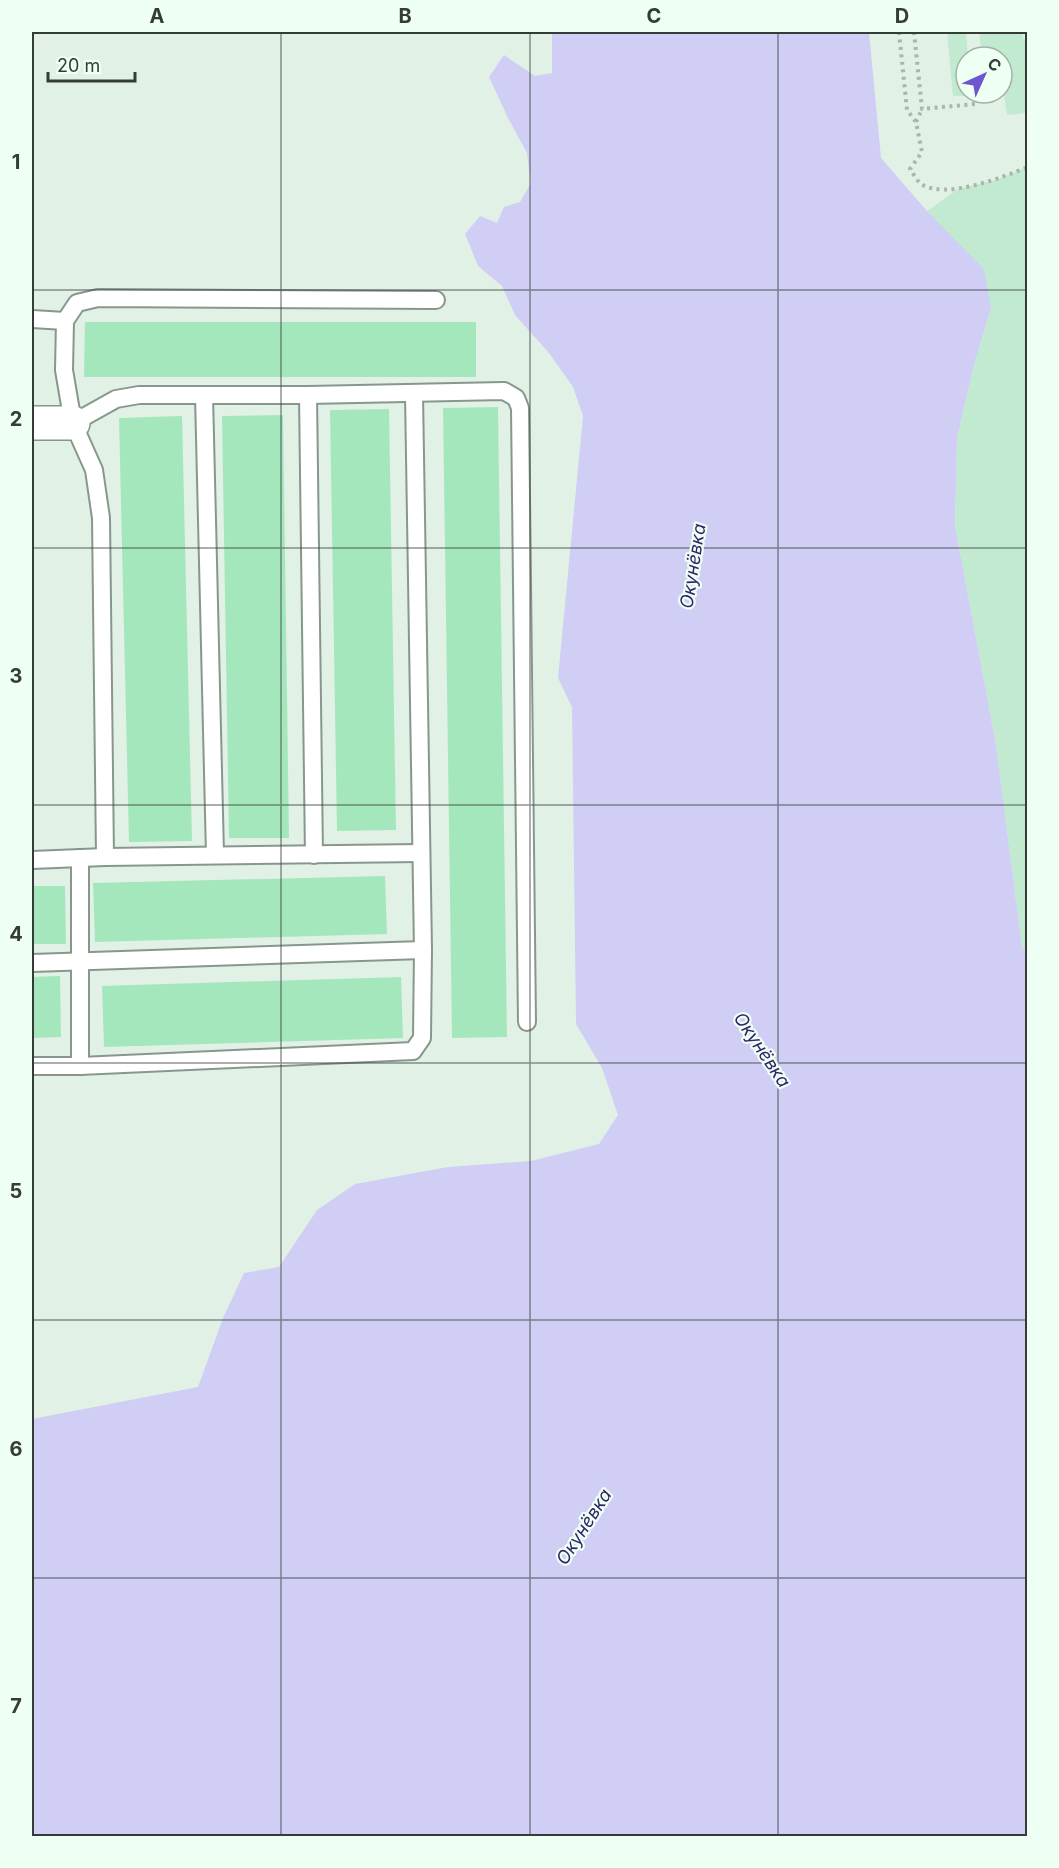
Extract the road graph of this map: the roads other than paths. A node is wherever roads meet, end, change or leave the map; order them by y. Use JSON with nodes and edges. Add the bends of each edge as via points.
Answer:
{"nodes":[{"id":1,"x":436,"y":300,"type":"dead end"},
{"id":2,"x":32,"y":319,"type":"edge"},
{"id":3,"x":65,"y":321,"type":"junction"},
{"id":4,"x":414,"y":394,"type":"junction"},
{"id":5,"x":204,"y":395,"type":"junction"},
{"id":6,"x":308,"y":395,"type":"junction"},
{"id":7,"x":32,"y":423,"type":"edge"},
{"id":8,"x":73,"y":423,"type":"junction"},
{"id":9,"x":422,"y":852,"type":"junction"},
{"id":10,"x":215,"y":855,"type":"junction"},
{"id":11,"x":314,"y":855,"type":"junction"},
{"id":12,"x":105,"y":856,"type":"junction"},
{"id":13,"x":80,"y":858,"type":"junction"},
{"id":14,"x":32,"y":860,"type":"edge"},
{"id":15,"x":423,"y":950,"type":"junction"},
{"id":16,"x":80,"y":962,"type":"junction"},
{"id":17,"x":32,"y":963,"type":"edge"},
{"id":18,"x":526,"y":1022,"type":"dead end"},
{"id":19,"x":32,"y":1066,"type":"edge"},
{"id":20,"x":80,"y":1066,"type":"junction"}],
"edges":[{"from":1,"to":3,"type":"lane","via":[[98,297],[77,303]]},
{"from":2,"to":3,"type":"lane"},
{"from":3,"to":8,"type":"lane","via":[[64,370]]},
{"from":4,"to":6,"type":"lane"},
{"from":4,"to":9,"type":"lane"},
{"from":4,"to":18,"type":"lane","via":[[504,391],[516,398],[520,408]]},
{"from":5,"to":6,"type":"lane"},
{"from":5,"to":8,"type":"lane","via":[[116,399]]},
{"from":5,"to":10,"type":"lane"},
{"from":6,"to":11,"type":"lane"},
{"from":7,"to":8,"type":"street"},
{"from":8,"to":12,"type":"lane","via":[[94,470],[101,518]]},
{"from":9,"to":11,"type":"lane"},
{"from":9,"to":15,"type":"lane"},
{"from":10,"to":11,"type":"lane"},
{"from":10,"to":12,"type":"lane"},
{"from":12,"to":13,"type":"lane"},
{"from":13,"to":14,"type":"lane"},
{"from":13,"to":16,"type":"lane"},
{"from":15,"to":16,"type":"lane"},
{"from":15,"to":20,"type":"lane","via":[[422,1038],[413,1051]]},
{"from":16,"to":17,"type":"lane"},
{"from":16,"to":20,"type":"lane"},
{"from":19,"to":20,"type":"lane"}]}
